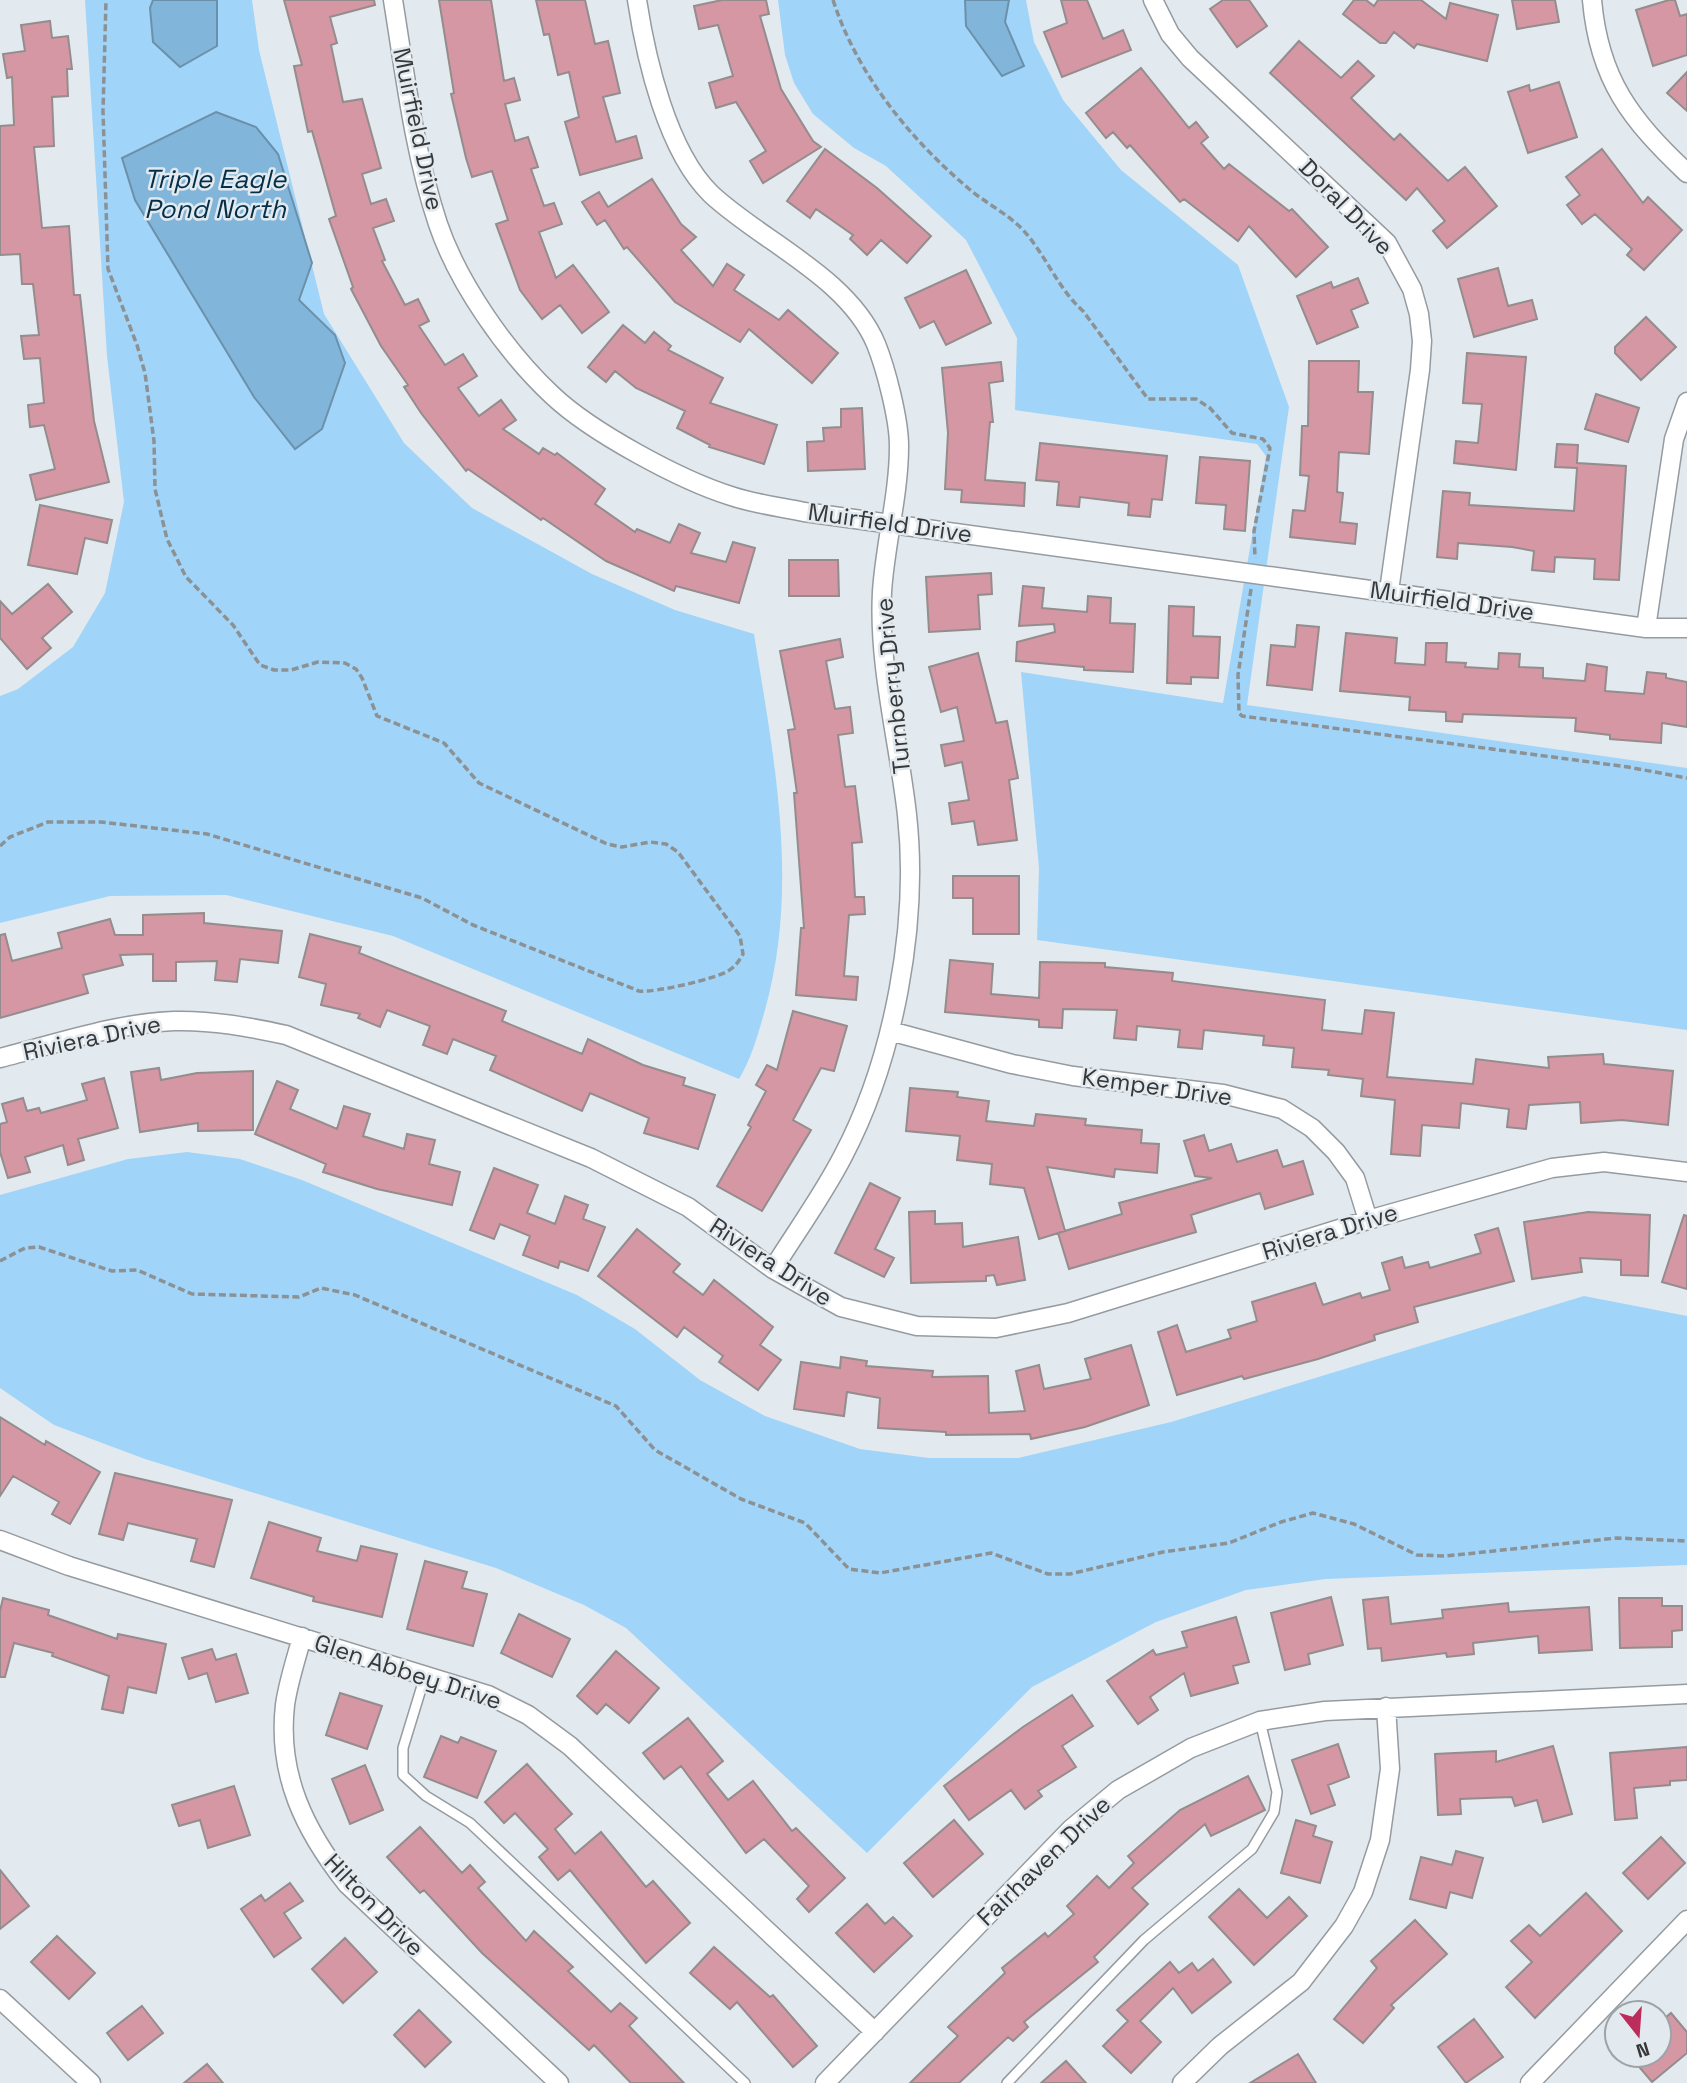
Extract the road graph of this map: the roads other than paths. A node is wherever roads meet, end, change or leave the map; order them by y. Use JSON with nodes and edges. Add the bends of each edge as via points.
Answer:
{"nodes":[{"id":1,"x":393,"y":0,"type":"edge"},
{"id":2,"x":637,"y":0,"type":"edge"},
{"id":3,"x":1153,"y":0,"type":"edge"},
{"id":4,"x":1592,"y":0,"type":"edge"},
{"id":5,"x":1687,"y":173,"type":"edge"},
{"id":6,"x":1687,"y":402,"type":"edge"},
{"id":7,"x":890,"y":523,"type":"junction"},
{"id":8,"x":1389,"y":591,"type":"junction"},
{"id":9,"x":1646,"y":628,"type":"junction"},
{"id":10,"x":1687,"y":628,"type":"edge"},
{"id":11,"x":890,"y":1031,"type":"junction"},
{"id":12,"x":0,"y":1058,"type":"edge"},
{"id":13,"x":1687,"y":1172,"type":"edge"},
{"id":14,"x":1368,"y":1220,"type":"junction"},
{"id":15,"x":773,"y":1269,"type":"junction"},
{"id":16,"x":0,"y":1539,"type":"edge"},
{"id":17,"x":302,"y":1637,"type":"junction"},
{"id":18,"x":425,"y":1676,"type":"junction"},
{"id":19,"x":1687,"y":1694,"type":"edge"},
{"id":20,"x":1386,"y":1707,"type":"junction"},
{"id":21,"x":1260,"y":1721,"type":"junction"},
{"id":22,"x":1687,"y":1920,"type":"edge"},
{"id":23,"x":0,"y":1999,"type":"edge"},
{"id":24,"x":875,"y":2032,"type":"junction"},
{"id":25,"x":79,"y":2079,"type":"edge"},
{"id":26,"x":559,"y":2083,"type":"edge"},
{"id":27,"x":745,"y":2083,"type":"edge"},
{"id":28,"x":825,"y":2083,"type":"edge"},
{"id":29,"x":1007,"y":2083,"type":"edge"},
{"id":30,"x":1182,"y":2083,"type":"edge"},
{"id":31,"x":1531,"y":2083,"type":"edge"}],
"edges":[{"from":1,"to":7,"type":"street","name":"Muirfield Drive","via":[[426,184],[439,226],[483,311],[552,396],[656,464],[731,496],[804,512]]},
{"from":2,"to":7,"type":"street","name":"Turnberry Drive","via":[[643,39],[670,130],[709,192],[845,299],[875,342],[899,444]]},
{"from":3,"to":8,"type":"street","name":"Doral Drive","via":[[1170,34],[1190,58],[1387,243],[1412,289],[1419,314],[1420,360]]},
{"from":4,"to":5,"type":"street","via":[[1603,57],[1616,89],[1634,119]]},
{"from":6,"to":9,"type":"street","via":[[1674,439]]},
{"from":7,"to":8,"type":"street","name":"Muirfield Drive"},
{"from":7,"to":11,"type":"street","name":"Turnberry Drive","via":[[882,593],[884,644],[910,870]]},
{"from":8,"to":9,"type":"street","name":"Muirfield Drive"},
{"from":9,"to":10,"type":"street","name":"Muirfield Drive"},
{"from":11,"to":14,"type":"street","name":"Kemper Drive","via":[[1061,1073],[1223,1094],[1282,1108],[1336,1152],[1355,1178]]},
{"from":11,"to":15,"type":"street","name":"Turnberry Drive","via":[[871,1092],[843,1156]]},
{"from":12,"to":15,"type":"street","name":"Riviera Drive","via":[[109,1030],[172,1021],[235,1024],[286,1035],[642,1182],[688,1207]]},
{"from":13,"to":14,"type":"street","name":"Riviera Drive","via":[[1604,1162],[1552,1168]]},
{"from":14,"to":15,"type":"street","name":"Riviera Drive","via":[[1068,1313],[996,1328],[917,1326],[841,1307]]},
{"from":16,"to":17,"type":"street","name":"Glen Abbey Drive","via":[[69,1566]]},
{"from":17,"to":18,"type":"street","name":"Glen Abbey Drive"},
{"from":17,"to":26,"type":"street","name":"Hilton Drive","via":[[285,1706],[291,1791],[305,1824],[347,1884]]},
{"from":18,"to":24,"type":"street","name":"Glen Abbey Drive","via":[[488,1695],[528,1715],[570,1746]]},
{"from":18,"to":27,"type":"lane","via":[[403,1748],[404,1775],[426,1796],[470,1823]]},
{"from":19,"to":20,"type":"street","name":"Fairhaven Drive"},
{"from":20,"to":21,"type":"street","name":"Fairhaven Drive"},
{"from":20,"to":30,"type":"street","via":[[1390,1769],[1380,1840],[1363,1892],[1344,1926],[1300,1982]]},
{"from":21,"to":24,"type":"street","name":"Fairhaven Drive","via":[[1191,1748],[1118,1790],[1072,1829]]},
{"from":21,"to":29,"type":"lane","via":[[1277,1792],[1274,1812],[1252,1849],[1144,1940]]},
{"from":22,"to":31,"type":"street"},
{"from":23,"to":25,"type":"street"},
{"from":24,"to":28,"type":"street","name":"Fairhaven Drive"}]}
